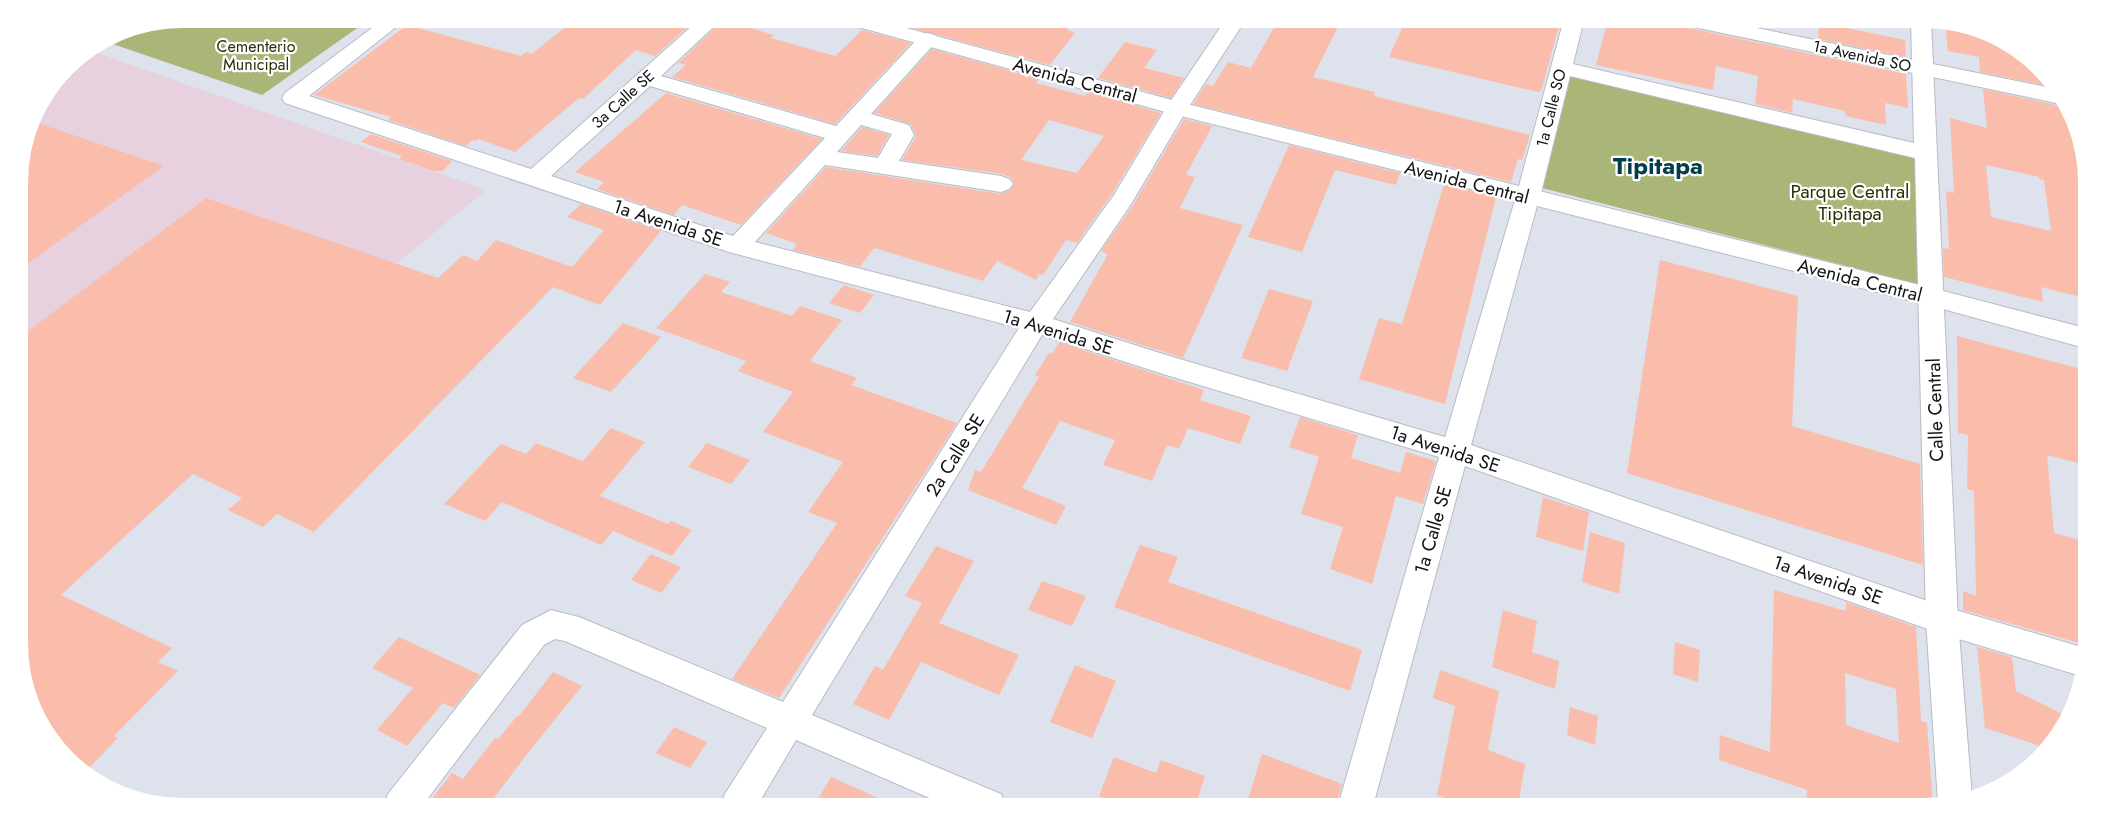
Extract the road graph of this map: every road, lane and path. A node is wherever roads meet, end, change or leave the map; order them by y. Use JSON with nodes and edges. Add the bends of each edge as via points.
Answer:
{"nodes":[{"id":1,"x":1230,"y":27,"type":"edge"},
{"id":2,"x":1572,"y":27,"type":"edge"},
{"id":3,"x":1723,"y":27,"type":"edge"},
{"id":4,"x":1921,"y":27,"type":"edge"},
{"id":5,"x":384,"y":28,"type":"edge"},
{"id":6,"x":702,"y":28,"type":"edge"},
{"id":7,"x":884,"y":28,"type":"edge"},
{"id":8,"x":928,"y":39,"type":"junction"},
{"id":9,"x":1561,"y":68,"type":"junction"},
{"id":10,"x":1922,"y":68,"type":"junction"},
{"id":11,"x":646,"y":78,"type":"junction"},
{"id":12,"x":2051,"y":95,"type":"edge"},
{"id":13,"x":1177,"y":108,"type":"junction"},
{"id":14,"x":857,"y":117,"type":"junction"},
{"id":15,"x":841,"y":135,"type":"junction"},
{"id":16,"x":1925,"y":153,"type":"junction"},
{"id":17,"x":820,"y":157,"type":"junction"},
{"id":18,"x":885,"y":166,"type":"junction"},
{"id":19,"x":534,"y":179,"type":"junction"},
{"id":20,"x":1001,"y":184,"type":"dead end"},
{"id":21,"x":1528,"y":197,"type":"junction"},
{"id":22,"x":738,"y":246,"type":"junction"},
{"id":23,"x":1932,"y":297,"type":"junction"},
{"id":24,"x":1036,"y":323,"type":"junction"},
{"id":25,"x":2078,"y":336,"type":"edge"},
{"id":26,"x":1456,"y":450,"type":"junction"},
{"id":27,"x":1942,"y":620,"type":"junction"},
{"id":28,"x":2076,"y":660,"type":"edge"},
{"id":29,"x":790,"y":722,"type":"junction"},
{"id":30,"x":1954,"y":794,"type":"edge"},
{"id":31,"x":1358,"y":797,"type":"edge"},
{"id":32,"x":406,"y":798,"type":"edge"},
{"id":33,"x":743,"y":798,"type":"edge"},
{"id":34,"x":969,"y":798,"type":"edge"}],
"edges":[{"from":1,"to":13,"type":"street","name":"2a Calle SE"},
{"from":2,"to":9,"type":"street","name":"1a Calle SO"},
{"from":3,"to":10,"type":"street","name":"1a Avenida SO"},
{"from":4,"to":10,"type":"street","name":"Calle Central"},
{"from":5,"to":19,"type":"street","name":"1a Avenida SE","via":[[293,98]]},
{"from":6,"to":11,"type":"street","name":"3a Calle SE"},
{"from":7,"to":8,"type":"street","name":"Avenida Central"},
{"from":8,"to":13,"type":"street","name":"Avenida Central"},
{"from":8,"to":14,"type":"street"},
{"from":9,"to":16,"type":"street"},
{"from":9,"to":21,"type":"street","name":"1a Calle SO"},
{"from":10,"to":12,"type":"street","name":"1a Avenida SO"},
{"from":10,"to":16,"type":"street","name":"Calle Central"},
{"from":11,"to":15,"type":"street"},
{"from":11,"to":19,"type":"street","name":"3a Calle SE"},
{"from":13,"to":21,"type":"street","name":"Avenida Central"},
{"from":13,"to":24,"type":"street","name":"2a Calle SE","via":[[1123,199]]},
{"from":14,"to":15,"type":"street"},
{"from":14,"to":18,"type":"street","via":[[901,130],[903,134]]},
{"from":15,"to":17,"type":"street"},
{"from":16,"to":23,"type":"street","name":"Calle Central"},
{"from":17,"to":18,"type":"street"},
{"from":17,"to":22,"type":"street"},
{"from":18,"to":20,"type":"street"},
{"from":19,"to":22,"type":"street","name":"1a Avenida SE"},
{"from":21,"to":23,"type":"street","name":"Avenida Central"},
{"from":21,"to":26,"type":"street","name":"1a Calle SE"},
{"from":22,"to":24,"type":"street","name":"1a Avenida SE"},
{"from":23,"to":25,"type":"street","name":"Avenida Central"},
{"from":23,"to":27,"type":"street","name":"Calle Central"},
{"from":24,"to":26,"type":"street","name":"1a Avenida SE"},
{"from":24,"to":29,"type":"street","name":"2a Calle SE"},
{"from":26,"to":27,"type":"street","name":"1a Avenida SE"},
{"from":26,"to":31,"type":"street","name":"1a Calle SE"},
{"from":27,"to":28,"type":"street","name":"1a Avenida SE"},
{"from":27,"to":30,"type":"street","name":"Calle Central"},
{"from":29,"to":32,"type":"street","via":[[568,627],[551,624],[533,635]]},
{"from":29,"to":33,"type":"street","name":"2a Calle SE"},
{"from":29,"to":34,"type":"street"}]}
